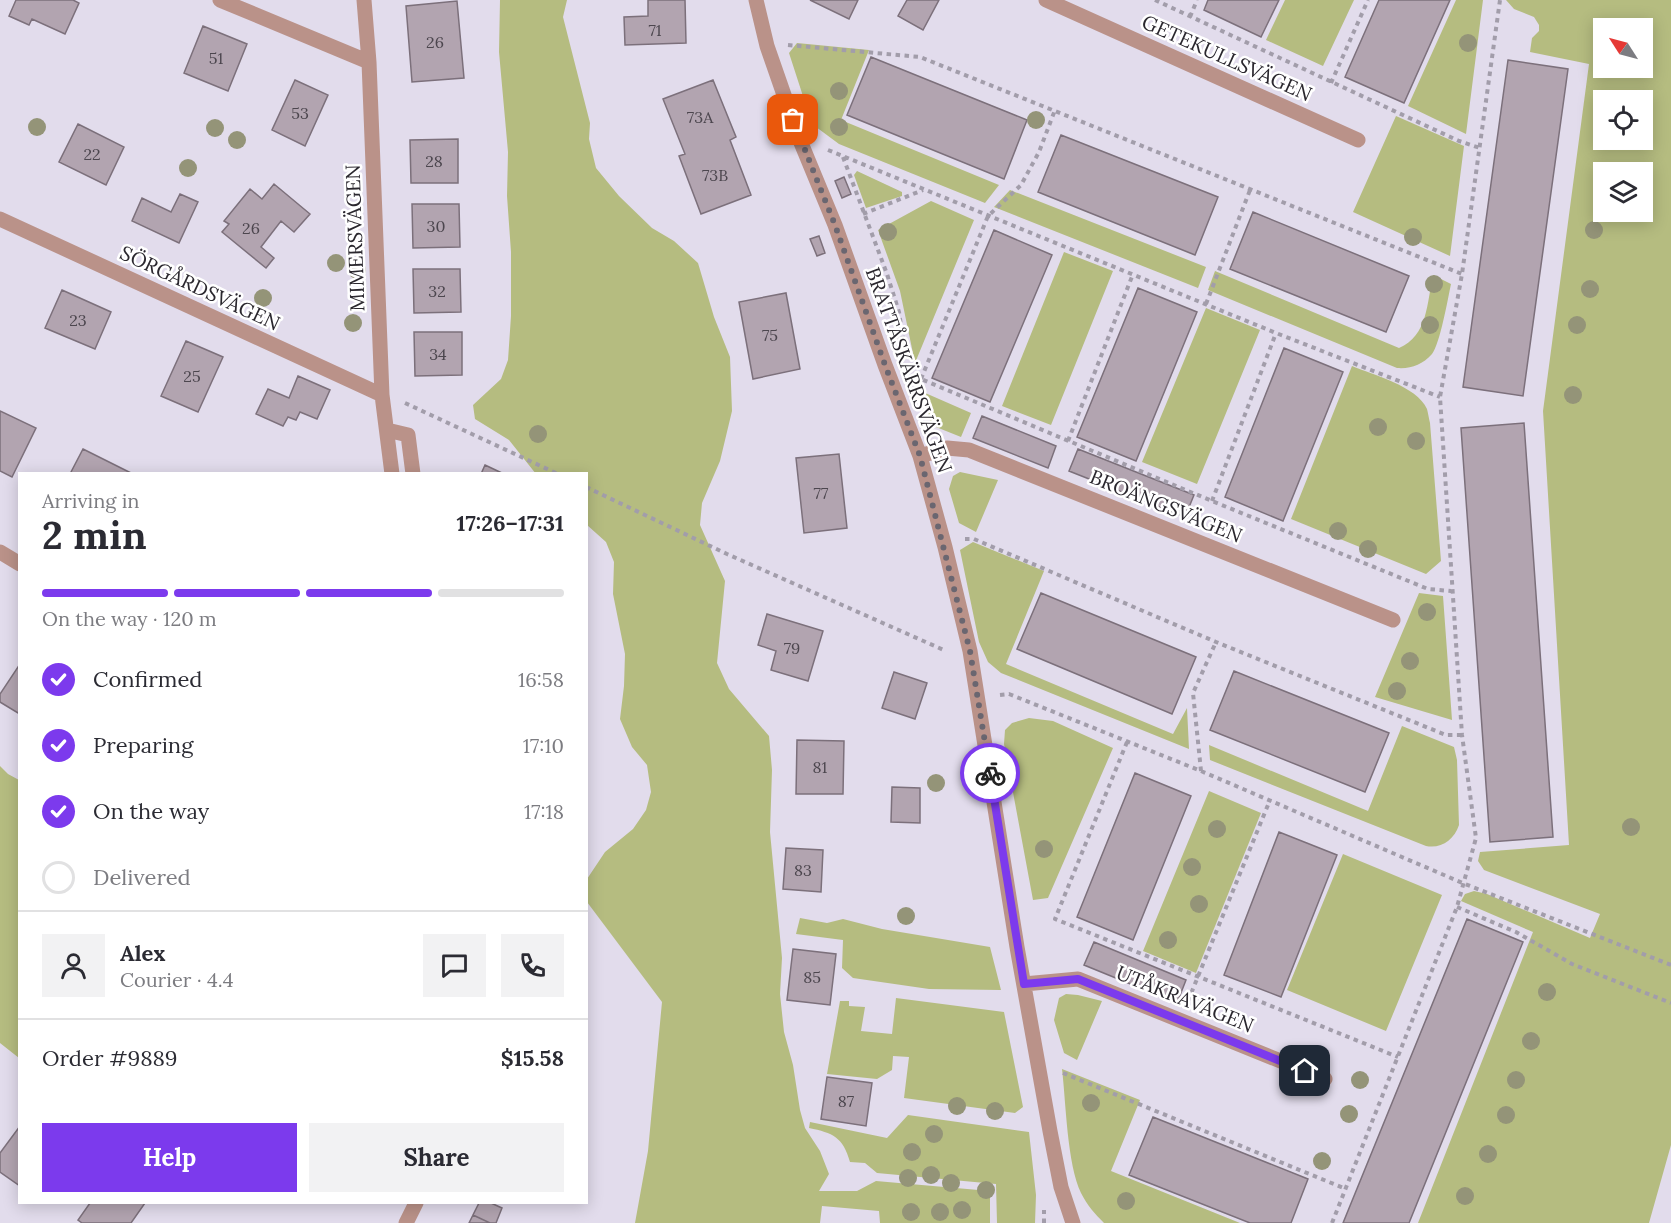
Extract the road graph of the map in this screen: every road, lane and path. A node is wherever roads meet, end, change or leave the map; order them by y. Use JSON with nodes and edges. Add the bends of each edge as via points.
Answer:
{"nodes":[{"id":1,"x":220,"y":0,"type":"edge"},
{"id":2,"x":364,"y":0,"type":"edge"},
{"id":3,"x":756,"y":0,"type":"edge"},
{"id":4,"x":1046,"y":0,"type":"edge"},
{"id":5,"x":1155,"y":0,"type":"edge"},
{"id":6,"x":1197,"y":0,"type":"edge"},
{"id":7,"x":1368,"y":0,"type":"edge"},
{"id":8,"x":1500,"y":0,"type":"edge"},
{"id":9,"x":1190,"y":17,"type":"junction"},
{"id":10,"x":784,"y":45,"type":"dead end"},
{"id":11,"x":369,"y":62,"type":"junction"},
{"id":12,"x":1331,"y":83,"type":"junction"},
{"id":13,"x":1055,"y":110,"type":"junction"},
{"id":14,"x":1358,"y":140,"type":"dead end"},
{"id":15,"x":826,"y":148,"type":"dead end"},
{"id":16,"x":1480,"y":148,"type":"junction"},
{"id":17,"x":924,"y":189,"type":"junction"},
{"id":18,"x":1250,"y":190,"type":"junction"},
{"id":19,"x":863,"y":214,"type":"dead end"},
{"id":20,"x":988,"y":216,"type":"junction"},
{"id":21,"x":0,"y":219,"type":"edge"},
{"id":22,"x":1133,"y":274,"type":"junction"},
{"id":23,"x":1462,"y":274,"type":"junction"},
{"id":24,"x":1206,"y":304,"type":"junction"},
{"id":25,"x":1276,"y":333,"type":"junction"},
{"id":26,"x":921,"y":379,"type":"junction"},
{"id":27,"x":913,"y":383,"type":"dead end"},
{"id":28,"x":382,"y":394,"type":"junction"},
{"id":29,"x":1440,"y":396,"type":"junction"},
{"id":30,"x":387,"y":430,"type":"junction"},
{"id":31,"x":1068,"y":441,"type":"junction"},
{"id":32,"x":920,"y":456,"type":"junction"},
{"id":33,"x":393,"y":472,"type":"edge"},
{"id":34,"x":413,"y":472,"type":"edge"},
{"id":35,"x":554,"y":472,"type":"edge"},
{"id":36,"x":588,"y":488,"type":"edge"},
{"id":37,"x":1212,"y":501,"type":"junction"},
{"id":38,"x":958,"y":538,"type":"dead end"},
{"id":39,"x":0,"y":552,"type":"edge"},
{"id":40,"x":18,"y":563,"type":"edge"},
{"id":41,"x":1451,"y":591,"type":"junction"},
{"id":42,"x":1393,"y":620,"type":"dead end"},
{"id":43,"x":1216,"y":642,"type":"junction"},
{"id":44,"x":947,"y":652,"type":"dead end"},
{"id":45,"x":979,"y":700,"type":"junction"},
{"id":46,"x":1462,"y":735,"type":"junction"},
{"id":47,"x":1127,"y":742,"type":"junction"},
{"id":48,"x":1201,"y":771,"type":"junction"},
{"id":49,"x":1270,"y":800,"type":"junction"},
{"id":50,"x":1465,"y":884,"type":"junction"},
{"id":51,"x":1457,"y":907,"type":"junction"},
{"id":52,"x":1671,"y":965,"type":"edge"},
{"id":53,"x":1198,"y":976,"type":"junction"},
{"id":54,"x":1024,"y":984,"type":"junction"},
{"id":55,"x":1671,"y":1004,"type":"edge"},
{"id":56,"x":1180,"y":1019,"type":"junction"},
{"id":57,"x":1398,"y":1057,"type":"junction"},
{"id":58,"x":1063,"y":1072,"type":"dead end"},
{"id":59,"x":1325,"y":1079,"type":"dead end"},
{"id":60,"x":1346,"y":1189,"type":"junction"},
{"id":61,"x":416,"y":1204,"type":"edge"},
{"id":62,"x":406,"y":1223,"type":"edge"},
{"id":63,"x":1073,"y":1223,"type":"edge"},
{"id":64,"x":1332,"y":1223,"type":"edge"}],
"edges":[{"from":1,"to":11,"type":"street"},
{"from":2,"to":11,"type":"street","name":"MIMERSVÄGEN"},
{"from":3,"to":32,"type":"street","name":"BRATTÅSKÄRRSVÄGEN","via":[[767,46],[799,138]]},
{"from":4,"to":14,"type":"street","name":"GETEKULLSVÄGEN"},
{"from":5,"to":9,"type":"path"},
{"from":6,"to":9,"type":"path"},
{"from":7,"to":12,"type":"path"},
{"from":8,"to":16,"type":"path"},
{"from":9,"to":12,"type":"path"},
{"from":10,"to":13,"type":"path","via":[[920,57]]},
{"from":11,"to":28,"type":"street","name":"MIMERSVÄGEN"},
{"from":12,"to":16,"type":"path"},
{"from":13,"to":18,"type":"path"},
{"from":13,"to":20,"type":"path","via":[[1021,184]]},
{"from":15,"to":17,"type":"path"},
{"from":16,"to":23,"type":"path"},
{"from":17,"to":19,"type":"path"},
{"from":17,"to":20,"type":"path"},
{"from":18,"to":23,"type":"path"},
{"from":18,"to":24,"type":"path"},
{"from":20,"to":22,"type":"path"},
{"from":20,"to":26,"type":"path"},
{"from":21,"to":28,"type":"street","name":"SÖRGÅRDSVÄGEN"},
{"from":22,"to":24,"type":"path"},
{"from":22,"to":31,"type":"path"},
{"from":23,"to":29,"type":"path"},
{"from":24,"to":25,"type":"path"},
{"from":25,"to":29,"type":"path"},
{"from":25,"to":37,"type":"path"},
{"from":26,"to":27,"type":"path"},
{"from":26,"to":31,"type":"path"},
{"from":28,"to":30,"type":"street","name":"MIMERSVÄGEN"},
{"from":28,"to":35,"type":"path"},
{"from":29,"to":41,"type":"path"},
{"from":30,"to":33,"type":"street","name":"MIMERSVÄGEN"},
{"from":30,"to":34,"type":"street","via":[[408,435]]},
{"from":31,"to":37,"type":"path"},
{"from":32,"to":42,"type":"street","name":"BROÄNGSVÄGEN","via":[[947,448],[969,450]]},
{"from":32,"to":45,"type":"street","name":"BRATTÅSKÄRRSVÄGEN"},
{"from":36,"to":44,"type":"path"},
{"from":37,"to":41,"type":"path","via":[[1428,589]]},
{"from":38,"to":43,"type":"path","via":[[974,539]]},
{"from":39,"to":40,"type":"street"},
{"from":41,"to":46,"type":"path"},
{"from":43,"to":46,"type":"path","via":[[1446,735]]},
{"from":43,"to":48,"type":"path","via":[[1193,693]]},
{"from":45,"to":47,"type":"path","via":[[1009,694]]},
{"from":45,"to":54,"type":"street","name":"BRATTÅSKÄRRSVÄGEN"},
{"from":46,"to":50,"type":"path","via":[[1476,838]]},
{"from":47,"to":48,"type":"path"},
{"from":47,"to":53,"type":"path","via":[[1055,919]]},
{"from":48,"to":49,"type":"path"},
{"from":49,"to":50,"type":"path"},
{"from":49,"to":53,"type":"path"},
{"from":50,"to":51,"type":"path"},
{"from":50,"to":52,"type":"path"},
{"from":51,"to":55,"type":"path","via":[[1516,932],[1572,964]]},
{"from":51,"to":57,"type":"path"},
{"from":53,"to":56,"type":"path"},
{"from":53,"to":57,"type":"path"},
{"from":54,"to":56,"type":"street","name":"UTÅKRAVÄGEN","via":[[1078,979]]},
{"from":54,"to":63,"type":"street","name":"BRATTÅSKÄRRSVÄGEN","via":[[1061,1187]]},
{"from":56,"to":59,"type":"street","name":"UTÅKRAVÄGEN"},
{"from":57,"to":60,"type":"path"},
{"from":58,"to":60,"type":"path"},
{"from":60,"to":64,"type":"path"},
{"from":61,"to":62,"type":"street"}]}
